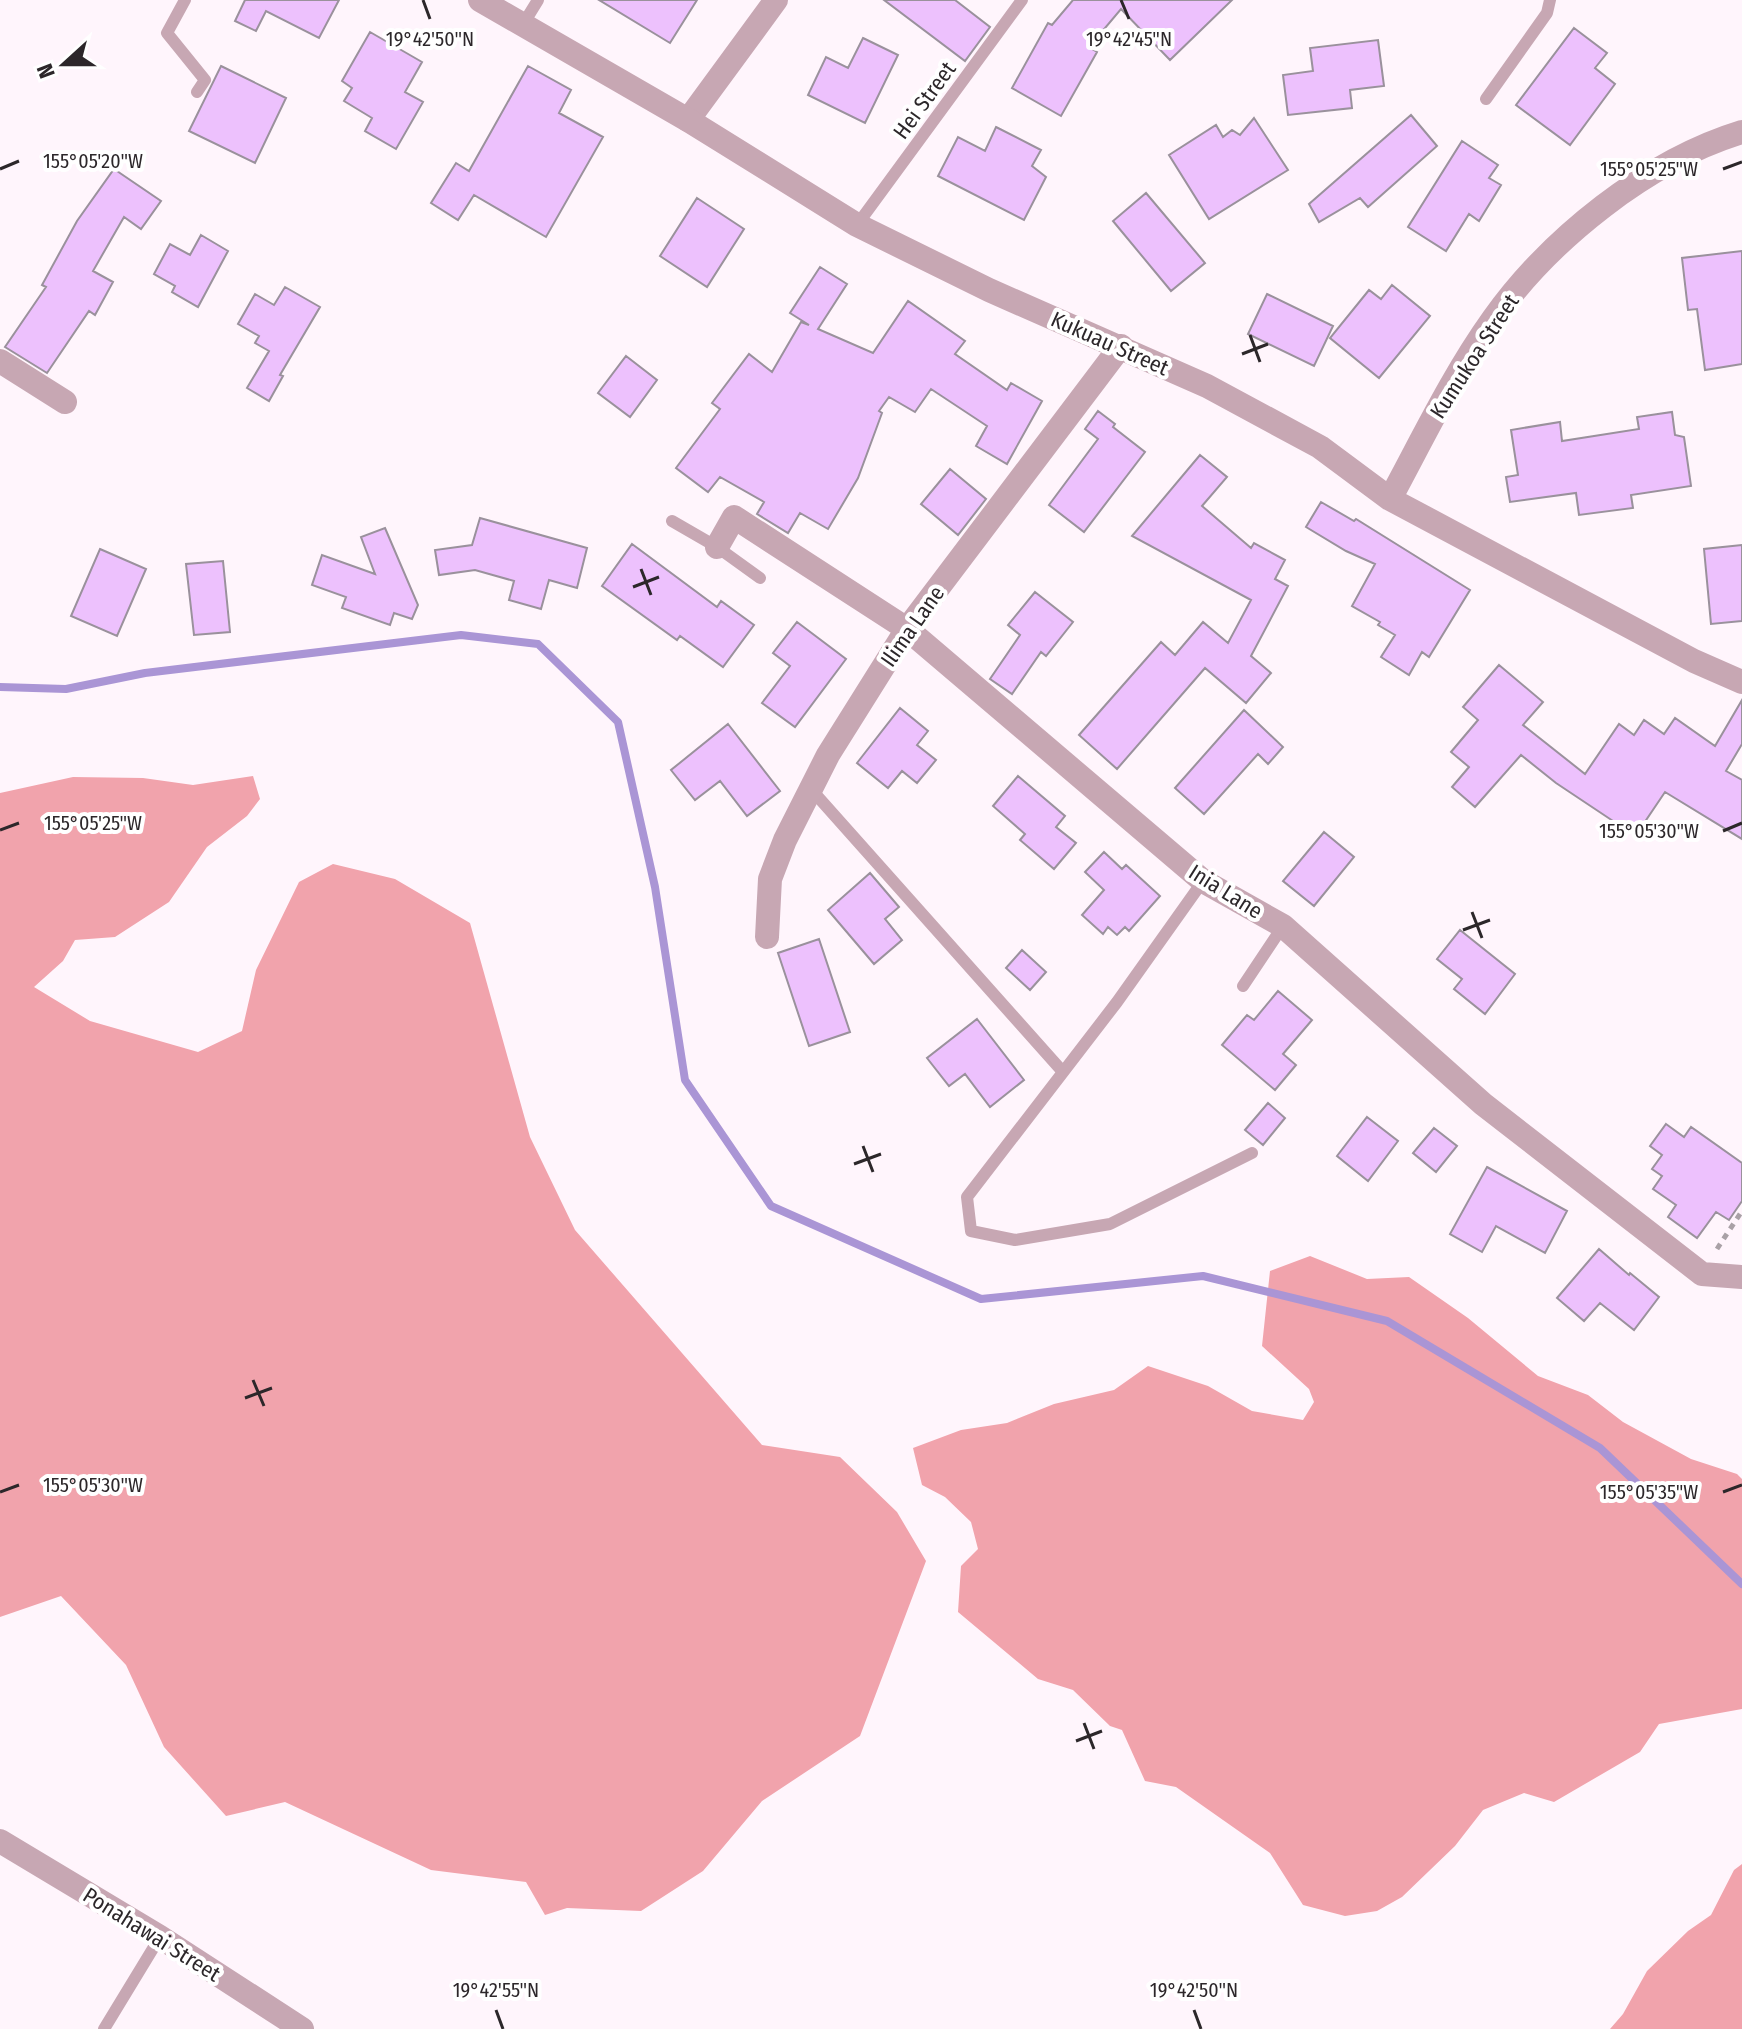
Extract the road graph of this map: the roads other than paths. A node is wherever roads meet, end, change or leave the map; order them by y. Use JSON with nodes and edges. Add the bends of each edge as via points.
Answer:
{"nodes":[{"id":1,"x":185,"y":0,"type":"edge"},
{"id":2,"x":480,"y":0,"type":"edge"},
{"id":3,"x":538,"y":0,"type":"edge"},
{"id":4,"x":776,"y":0,"type":"edge"},
{"id":5,"x":1022,"y":0,"type":"edge"},
{"id":6,"x":1550,"y":0,"type":"edge"},
{"id":7,"x":522,"y":26,"type":"junction"},
{"id":8,"x":197,"y":92,"type":"dead end"},
{"id":9,"x":1486,"y":99,"type":"dead end"},
{"id":10,"x":688,"y":120,"type":"junction"},
{"id":11,"x":1742,"y":132,"type":"edge"},
{"id":12,"x":857,"y":225,"type":"junction"},
{"id":13,"x":1121,"y":346,"type":"junction"},
{"id":14,"x":0,"y":361,"type":"edge"},
{"id":15,"x":65,"y":402,"type":"dead end"},
{"id":16,"x":1390,"y":499,"type":"junction"},
{"id":17,"x":672,"y":521,"type":"dead end"},
{"id":18,"x":717,"y":547,"type":"junction"},
{"id":19,"x":760,"y":578,"type":"dead end"},
{"id":20,"x":907,"y":629,"type":"junction"},
{"id":21,"x":1742,"y":682,"type":"edge"},
{"id":22,"x":810,"y":788,"type":"junction"},
{"id":23,"x":1203,"y":881,"type":"junction"},
{"id":24,"x":1283,"y":926,"type":"junction"},
{"id":25,"x":767,"y":937,"type":"dead end"},
{"id":26,"x":1243,"y":986,"type":"dead end"},
{"id":27,"x":1063,"y":1072,"type":"junction"},
{"id":28,"x":1252,"y":1153,"type":"dead end"},
{"id":29,"x":1742,"y":1277,"type":"edge"},
{"id":30,"x":0,"y":1841,"type":"edge"},
{"id":31,"x":160,"y":1937,"type":"junction"},
{"id":32,"x":104,"y":2029,"type":"edge"},
{"id":33,"x":302,"y":2029,"type":"edge"}],
"edges":[{"from":1,"to":8,"type":"lane","via":[[167,33],[205,80]]},
{"from":2,"to":7,"type":"street","name":"Kukuau Street"},
{"from":3,"to":7,"type":"lane"},
{"from":4,"to":10,"type":"street"},
{"from":5,"to":12,"type":"lane","name":"Hei Street"},
{"from":6,"to":9,"type":"lane","via":[[1547,13]]},
{"from":7,"to":10,"type":"street","name":"Kukuau Street"},
{"from":10,"to":12,"type":"street","name":"Kukuau Street"},
{"from":11,"to":16,"type":"street","name":"Kumukoa Street","via":[[1679,159],[1614,198],[1533,270],[1460,370]]},
{"from":12,"to":13,"type":"street","name":"Kukuau Street","via":[[989,290]]},
{"from":13,"to":16,"type":"street","name":"Kukuau Street","via":[[1320,447]]},
{"from":13,"to":20,"type":"street","name":"Ilima Lane"},
{"from":14,"to":15,"type":"street"},
{"from":16,"to":21,"type":"street","name":"Kukuau Street"},
{"from":17,"to":18,"type":"lane"},
{"from":18,"to":19,"type":"lane"},
{"from":18,"to":20,"type":"street","name":"Inia Lane","via":[[734,517]]},
{"from":20,"to":22,"type":"street","name":"Ilima Lane"},
{"from":20,"to":23,"type":"street","name":"Inia Lane"},
{"from":22,"to":25,"type":"street","name":"Ilima Lane","via":[[770,879]]},
{"from":22,"to":27,"type":"lane"},
{"from":23,"to":24,"type":"street","name":"Inia Lane"},
{"from":23,"to":27,"type":"lane"},
{"from":24,"to":26,"type":"lane"},
{"from":24,"to":29,"type":"street","name":"Inia Lane","via":[[1483,1104],[1702,1274]]},
{"from":27,"to":28,"type":"lane","via":[[967,1197],[971,1231],[1015,1240],[1110,1224]]},
{"from":30,"to":31,"type":"street","name":"Ponahawai Street"},
{"from":31,"to":32,"type":"lane"},
{"from":31,"to":33,"type":"street","name":"Ponahawai Street"}]}
